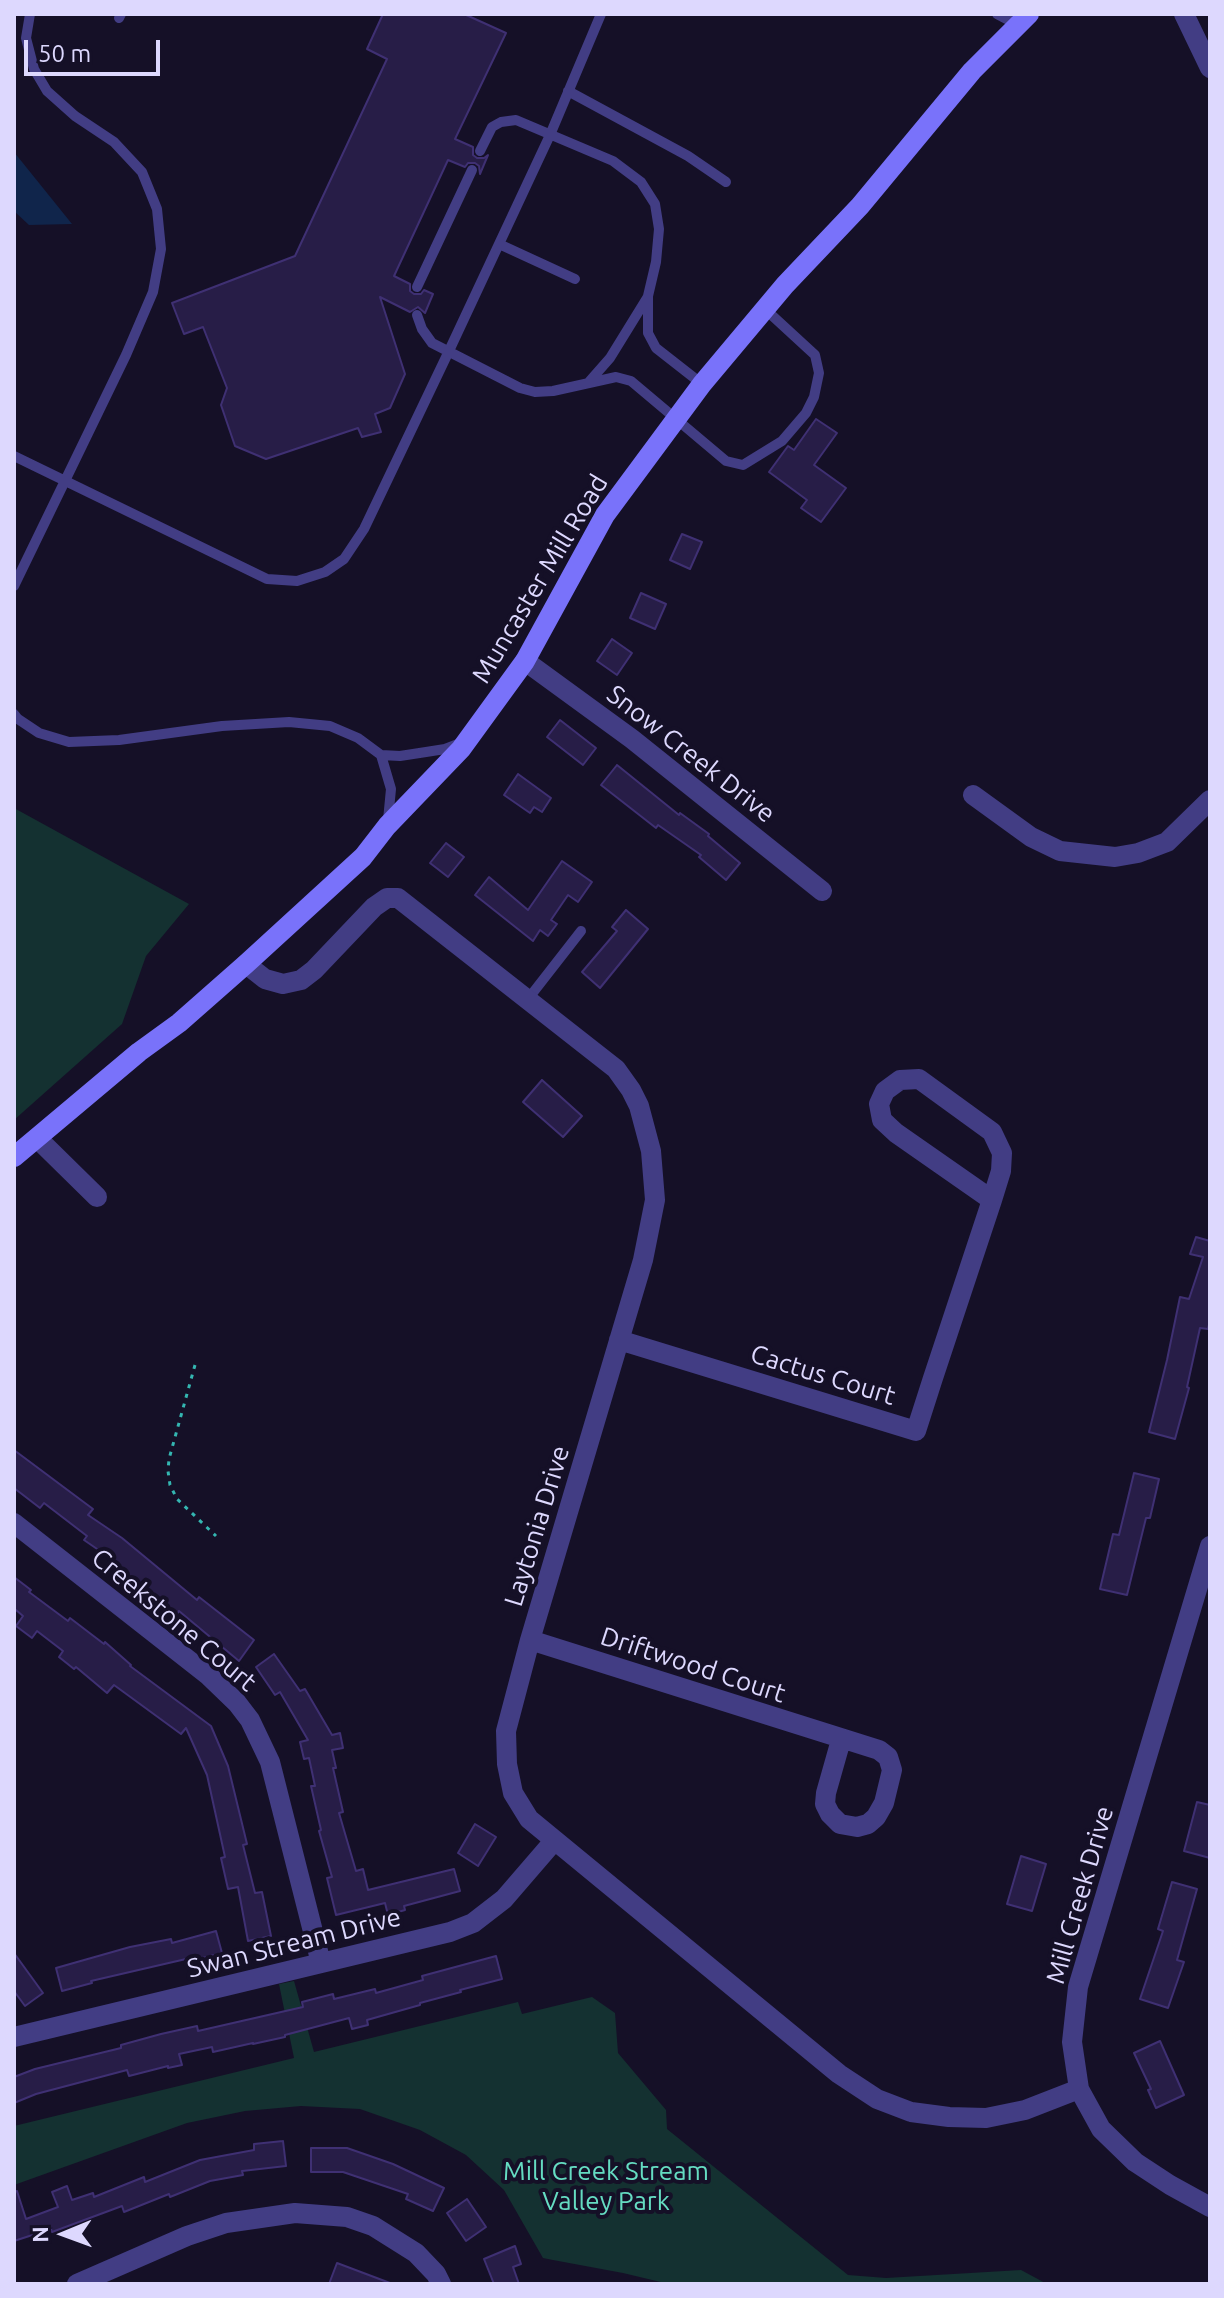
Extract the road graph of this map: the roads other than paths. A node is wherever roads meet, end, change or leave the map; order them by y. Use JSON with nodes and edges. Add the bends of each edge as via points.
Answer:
{"nodes":[{"id":1,"x":30,"y":14,"type":"edge"},
{"id":2,"x":601,"y":14,"type":"edge"},
{"id":3,"x":997,"y":14,"type":"edge"},
{"id":4,"x":1184,"y":14,"type":"edge"},
{"id":5,"x":1023,"y":19,"type":"edge"},
{"id":6,"x":1210,"y":68,"type":"edge"},
{"id":7,"x":568,"y":91,"type":"junction"},
{"id":8,"x":550,"y":135,"type":"junction"},
{"id":9,"x":480,"y":151,"type":"dead end"},
{"id":10,"x":472,"y":170,"type":"dead end"},
{"id":11,"x":726,"y":182,"type":"dead end"},
{"id":12,"x":499,"y":244,"type":"junction"},
{"id":13,"x":575,"y":279,"type":"dead end"},
{"id":14,"x":417,"y":287,"type":"dead end"},
{"id":15,"x":648,"y":296,"type":"junction"},
{"id":16,"x":765,"y":309,"type":"junction"},
{"id":17,"x":417,"y":315,"type":"dead end"},
{"id":18,"x":448,"y":353,"type":"junction"},
{"id":19,"x":702,"y":384,"type":"junction"},
{"id":20,"x":587,"y":385,"type":"junction"},
{"id":21,"x":675,"y":419,"type":"junction"},
{"id":22,"x":14,"y":456,"type":"edge"},
{"id":23,"x":66,"y":480,"type":"junction"},
{"id":24,"x":14,"y":586,"type":"edge"},
{"id":25,"x":525,"y":661,"type":"junction"},
{"id":26,"x":14,"y":714,"type":"edge"},
{"id":27,"x":467,"y":741,"type":"junction"},
{"id":28,"x":381,"y":755,"type":"junction"},
{"id":29,"x":973,"y":795,"type":"dead end"},
{"id":30,"x":1210,"y":800,"type":"edge"},
{"id":31,"x":387,"y":826,"type":"junction"},
{"id":32,"x":822,"y":891,"type":"dead end"},
{"id":33,"x":581,"y":931,"type":"dead end"},
{"id":34,"x":246,"y":964,"type":"junction"},
{"id":35,"x":528,"y":999,"type":"junction"},
{"id":36,"x":37,"y":1138,"type":"junction"},
{"id":37,"x":14,"y":1157,"type":"edge"},
{"id":38,"x":97,"y":1197,"type":"dead end"},
{"id":39,"x":992,"y":1200,"type":"junction"},
{"id":40,"x":619,"y":1340,"type":"junction"},
{"id":41,"x":14,"y":1523,"type":"edge"},
{"id":42,"x":1210,"y":1546,"type":"edge"},
{"id":43,"x":530,"y":1640,"type":"junction"},
{"id":44,"x":841,"y":1740,"type":"dead end"},
{"id":45,"x":554,"y":1841,"type":"junction"},
{"id":46,"x":321,"y":1963,"type":"junction"},
{"id":47,"x":14,"y":2037,"type":"edge"},
{"id":48,"x":1079,"y":2089,"type":"junction"},
{"id":49,"x":1210,"y":2207,"type":"edge"},
{"id":50,"x":77,"y":2284,"type":"edge"},
{"id":51,"x":441,"y":2284,"type":"edge"}],
"edges":[{"from":1,"to":23,"type":"lane","via":[[26,38],[34,69],[47,91],[114,142],[142,172],[157,209],[160,236],[153,292]]},
{"from":2,"to":7,"type":"lane"},
{"from":3,"to":5,"type":"lane"},
{"from":4,"to":6,"type":"street"},
{"from":5,"to":16,"type":"main road","name":"Muncaster Mill Road"},
{"from":7,"to":8,"type":"lane"},
{"from":7,"to":11,"type":"lane"},
{"from":8,"to":9,"type":"lane","via":[[516,120],[501,122],[492,127]]},
{"from":8,"to":12,"type":"lane"},
{"from":8,"to":15,"type":"lane","via":[[613,161],[641,182],[655,204],[659,229]]},
{"from":10,"to":14,"type":"lane"},
{"from":12,"to":13,"type":"lane"},
{"from":12,"to":18,"type":"lane"},
{"from":15,"to":19,"type":"lane","via":[[648,333],[656,348]]},
{"from":15,"to":20,"type":"lane"},
{"from":16,"to":19,"type":"main road","name":"Muncaster Mill Road"},
{"from":16,"to":21,"type":"lane","via":[[815,355],[819,373],[806,413],[782,441],[743,465],[726,461]]},
{"from":17,"to":18,"type":"lane","via":[[432,343]]},
{"from":18,"to":20,"type":"lane","via":[[535,392]]},
{"from":18,"to":23,"type":"lane","via":[[364,529],[344,559],[325,572],[297,581],[267,579]]},
{"from":19,"to":21,"type":"main road","name":"Muncaster Mill Road"},
{"from":20,"to":21,"type":"lane","via":[[616,377],[631,381]]},
{"from":21,"to":25,"type":"main road","name":"Muncaster Mill Road","via":[[605,515]]},
{"from":22,"to":23,"type":"lane"},
{"from":23,"to":24,"type":"lane"},
{"from":25,"to":27,"type":"main road","name":"Muncaster Mill Road"},
{"from":25,"to":32,"type":"street","name":"Snow Creek Drive"},
{"from":26,"to":28,"type":"lane","via":[[39,733],[69,742],[222,726],[330,726]]},
{"from":27,"to":28,"type":"lane","via":[[445,749]]},
{"from":27,"to":31,"type":"main road","name":"Muncaster Mill Road"},
{"from":28,"to":31,"type":"lane","via":[[391,789]]},
{"from":29,"to":30,"type":"street","via":[[1060,851],[1115,857],[1167,842]]},
{"from":31,"to":34,"type":"main road","name":"Muncaster Mill Road","via":[[363,857]]},
{"from":33,"to":35,"type":"lane"},
{"from":34,"to":35,"type":"street","name":"Laytonia Drive","via":[[265,979],[283,984],[301,980],[374,907],[398,898]]},
{"from":34,"to":36,"type":"main road","name":"Muncaster Mill Road"},
{"from":35,"to":40,"type":"street","name":"Laytonia Drive","via":[[616,1069],[639,1106],[651,1151],[655,1200]]},
{"from":36,"to":37,"type":"main road","name":"Muncaster Mill Road"},
{"from":36,"to":38,"type":"street"},
{"from":39,"to":39,"type":"street","name":"Cactus Court","via":[[882,1120],[879,1104],[885,1091],[900,1080],[919,1079],[992,1132],[1002,1153]]},
{"from":39,"to":40,"type":"street","name":"Cactus Court","via":[[916,1431]]},
{"from":40,"to":43,"type":"street","name":"Laytonia Drive"},
{"from":41,"to":46,"type":"street","name":"Creekstone Court","via":[[209,1676],[250,1720],[270,1762]]},
{"from":42,"to":48,"type":"street","name":"Mill Creek Drive","via":[[1078,1987],[1072,2042]]},
{"from":43,"to":44,"type":"street","name":"Driftwood Court"},
{"from":43,"to":45,"type":"street","name":"Laytonia Drive","via":[[506,1731],[507,1764],[513,1793],[529,1819]]},
{"from":45,"to":46,"type":"street","name":"Swan Stream Drive","via":[[504,1899],[473,1923]]},
{"from":45,"to":48,"type":"street","name":"Laytonia Drive","via":[[839,2074],[877,2099],[911,2112],[986,2118]]},
{"from":46,"to":47,"type":"street","name":"Swan Stream Drive"},
{"from":48,"to":49,"type":"street","name":"Mill Creek Drive","via":[[1101,2129],[1135,2162]]},
{"from":50,"to":51,"type":"street","via":[[213,2227],[295,2213],[347,2217],[373,2226],[416,2253]]}]}
